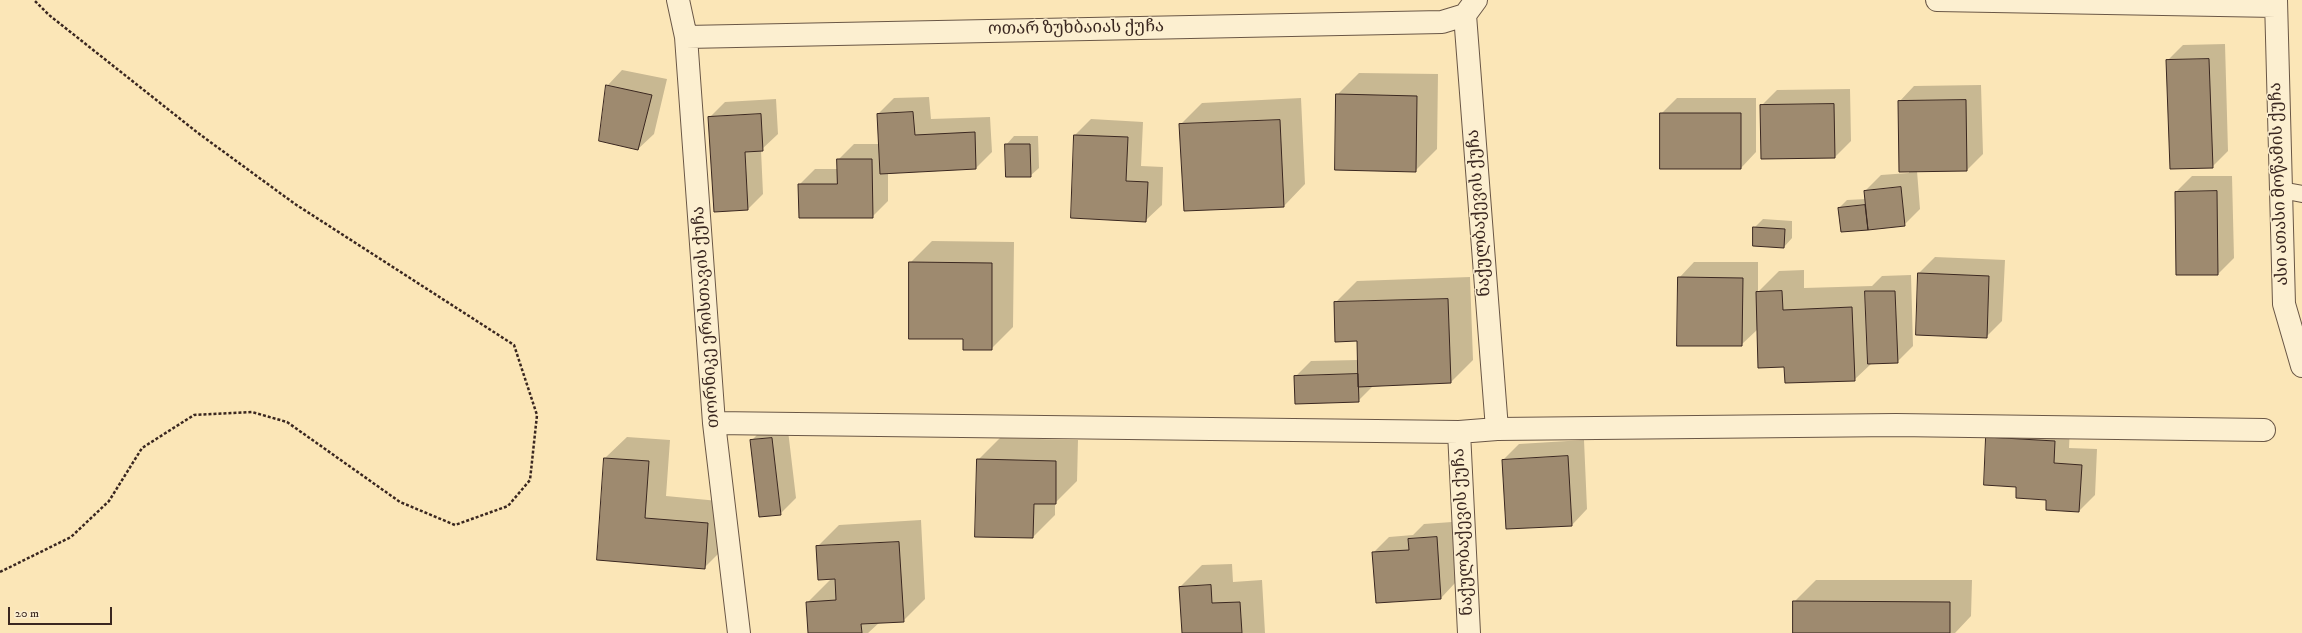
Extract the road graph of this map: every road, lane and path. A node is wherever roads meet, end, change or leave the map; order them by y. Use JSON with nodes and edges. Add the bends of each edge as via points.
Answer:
{"nodes":[{"id":1,"x":34,"y":0,"type":"edge"},
{"id":2,"x":678,"y":0,"type":"edge"},
{"id":3,"x":1937,"y":0,"type":"edge"},
{"id":4,"x":2276,"y":3,"type":"edge"},
{"id":5,"x":1471,"y":8,"type":"edge"},
{"id":6,"x":686,"y":37,"type":"junction"},
{"id":7,"x":2292,"y":192,"type":"edge"},
{"id":8,"x":2302,"y":366,"type":"edge"},
{"id":9,"x":714,"y":423,"type":"junction"},
{"id":10,"x":1497,"y":429,"type":"junction"},
{"id":11,"x":2264,"y":430,"type":"dead end"},
{"id":12,"x":1458,"y":432,"type":"junction"},
{"id":13,"x":0,"y":572,"type":"edge"},
{"id":14,"x":739,"y":633,"type":"edge"},
{"id":15,"x":1469,"y":633,"type":"edge"}],
"edges":[{"from":1,"to":13,"type":"path","via":[[49,15],[198,133],[295,204],[514,345],[537,415],[530,480],[508,506],[455,525],[400,502],[287,422],[252,412],[194,415],[142,448],[109,502],[71,537]]},
{"from":2,"to":6,"type":"street","name":"თორნიკე ერისთავის ქუჩა"},
{"from":3,"to":4,"type":"street"},
{"from":4,"to":7,"type":"street","name":"ასი ათასი მოწამის ქუჩა"},
{"from":5,"to":6,"type":"street","name":"ოთარ ზუხბაიას ქუჩა","via":[[1442,22]]},
{"from":5,"to":10,"type":"street","name":"ნაქულბაქევის ქუჩა"},
{"from":6,"to":9,"type":"street","name":"თორნიკე ერისთავის ქუჩა"},
{"from":7,"to":8,"type":"street","name":"ასი ათასი მოწამის ქუჩა","via":[[2284,304]]},
{"from":9,"to":12,"type":"street"},
{"from":9,"to":14,"type":"street","name":"თორნიკე ერისთავის ქუჩა"},
{"from":10,"to":11,"type":"street","via":[[1896,425]]},
{"from":10,"to":12,"type":"street"},
{"from":12,"to":15,"type":"street","name":"ნაქულბაქევის ქუჩა"}]}
